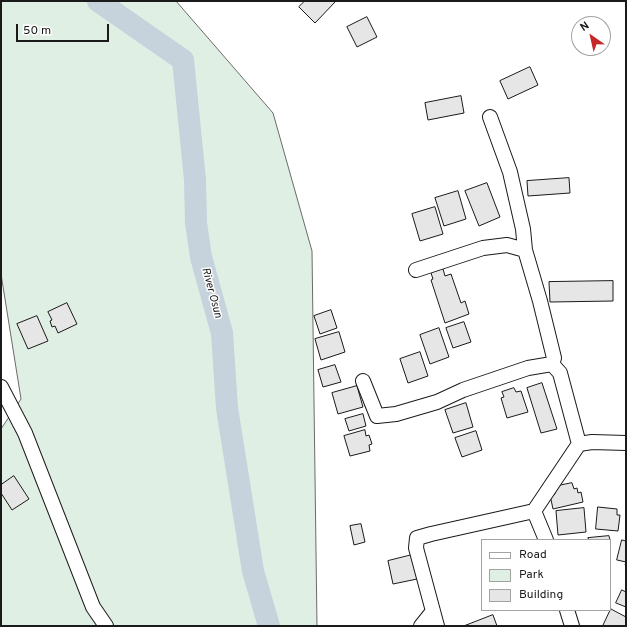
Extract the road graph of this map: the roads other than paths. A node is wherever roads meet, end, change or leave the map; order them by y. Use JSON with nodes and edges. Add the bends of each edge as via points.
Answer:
{"nodes":[{"id":1,"x":490,"y":117,"type":"dead end"},
{"id":2,"x":525,"y":250,"type":"junction"},
{"id":3,"x":416,"y":270,"type":"dead end"},
{"id":4,"x":552,"y":364,"type":"junction"},
{"id":5,"x":363,"y":381,"type":"dead end"},
{"id":6,"x":1,"y":387,"type":"edge"},
{"id":7,"x":626,"y":443,"type":"edge"},
{"id":8,"x":579,"y":444,"type":"junction"},
{"id":9,"x":534,"y":511,"type":"junction"},
{"id":10,"x":546,"y":539,"type":"edge"},
{"id":11,"x":433,"y":611,"type":"junction"},
{"id":12,"x":567,"y":611,"type":"edge"},
{"id":13,"x":106,"y":626,"type":"edge"},
{"id":14,"x":421,"y":626,"type":"edge"},
{"id":15,"x":437,"y":626,"type":"edge"},
{"id":16,"x":572,"y":626,"type":"edge"}],
"edges":[{"from":1,"to":2,"type":"street","via":[[510,172],[523,229]]},
{"from":2,"to":3,"type":"street","via":[[506,245],[483,248]]},
{"from":2,"to":4,"type":"street","via":[[554,358]]},
{"from":4,"to":5,"type":"street","via":[[528,368],[463,390],[437,402],[396,414],[377,416]]},
{"from":4,"to":8,"type":"street","via":[[560,373]]},
{"from":6,"to":13,"type":"street","via":[[25,433],[94,607]]},
{"from":7,"to":8,"type":"street"},
{"from":8,"to":9,"type":"street"},
{"from":9,"to":10,"type":"street"},
{"from":9,"to":11,"type":"street","via":[[417,538],[416,548]]},
{"from":11,"to":14,"type":"street"},
{"from":11,"to":15,"type":"street"},
{"from":12,"to":16,"type":"street"}]}
